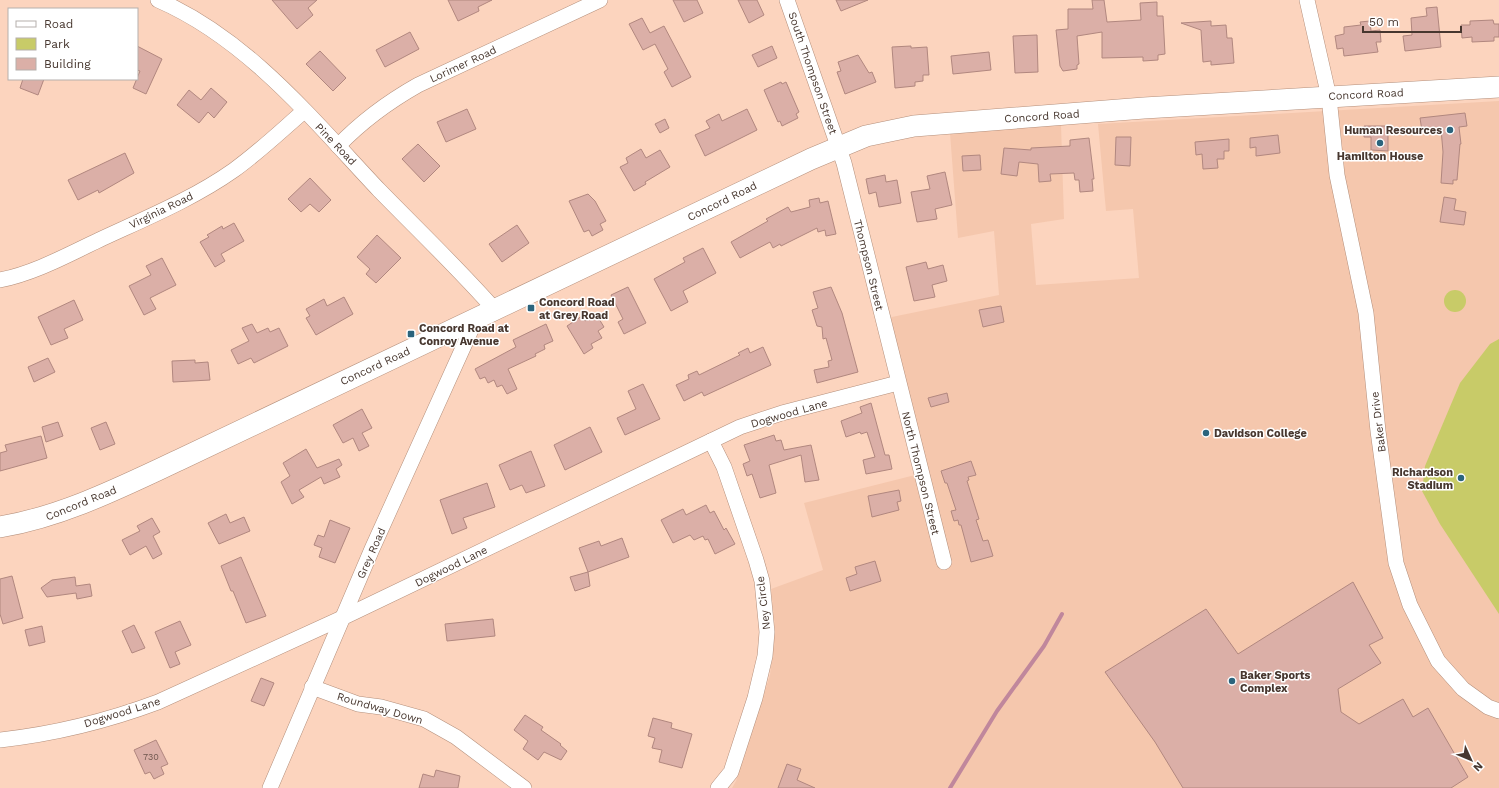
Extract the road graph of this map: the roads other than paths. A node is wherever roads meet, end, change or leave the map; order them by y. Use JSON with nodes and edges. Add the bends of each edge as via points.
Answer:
{"nodes":[{"id":1,"x":158,"y":0,"type":"edge"},
{"id":2,"x":600,"y":0,"type":"edge"},
{"id":3,"x":787,"y":0,"type":"edge"},
{"id":4,"x":1307,"y":0,"type":"edge"},
{"id":5,"x":1499,"y":87,"type":"edge"},
{"id":6,"x":1329,"y":97,"type":"junction"},
{"id":7,"x":304,"y":111,"type":"junction"},
{"id":8,"x":338,"y":146,"type":"junction"},
{"id":9,"x":838,"y":147,"type":"junction"},
{"id":10,"x":0,"y":280,"type":"edge"},
{"id":11,"x":495,"y":310,"type":"junction"},
{"id":12,"x":476,"y":319,"type":"junction"},
{"id":13,"x":898,"y":383,"type":"junction"},
{"id":14,"x":711,"y":441,"type":"junction"},
{"id":15,"x":0,"y":527,"type":"edge"},
{"id":16,"x":944,"y":562,"type":"dead end"},
{"id":17,"x":342,"y":618,"type":"junction"},
{"id":18,"x":312,"y":687,"type":"junction"},
{"id":19,"x":1499,"y":711,"type":"edge"},
{"id":20,"x":0,"y":740,"type":"edge"},
{"id":21,"x":270,"y":788,"type":"edge"},
{"id":22,"x":524,"y":788,"type":"edge"},
{"id":23,"x":718,"y":788,"type":"edge"}],
"edges":[{"from":1,"to":7,"type":"street","name":"Pine Road","via":[[222,37],[254,63]]},
{"from":2,"to":8,"type":"street","name":"Lorimer Road","via":[[418,85],[368,117]]},
{"from":3,"to":9,"type":"street","name":"South Thompson Street"},
{"from":4,"to":6,"type":"street","name":"Baker Drive"},
{"from":5,"to":6,"type":"main road","name":"Concord Road"},
{"from":6,"to":9,"type":"main road","name":"Concord Road","via":[[914,126],[866,136]]},
{"from":6,"to":19,"type":"street","name":"Baker Drive","via":[[1337,175],[1366,313],[1378,431],[1396,563],[1410,605],[1438,661],[1464,689],[1488,707]]},
{"from":7,"to":8,"type":"street","name":"Pine Road"},
{"from":7,"to":10,"type":"street","name":"Virginia Road","via":[[262,148],[209,186],[60,259]]},
{"from":8,"to":11,"type":"street","name":"Pine Road"},
{"from":9,"to":11,"type":"main road","name":"Concord Road"},
{"from":9,"to":13,"type":"street","name":"Thompson Street"},
{"from":11,"to":12,"type":"main road","name":"Concord Road"},
{"from":12,"to":15,"type":"main road","name":"Concord Road","via":[[85,503],[28,523]]},
{"from":12,"to":17,"type":"street","name":"Grey Road"},
{"from":13,"to":14,"type":"street","name":"Dogwood Lane","via":[[757,420]]},
{"from":13,"to":16,"type":"street","name":"North Thompson Street"},
{"from":14,"to":17,"type":"street","name":"Dogwood Lane"},
{"from":14,"to":23,"type":"street","name":"Ney Circle","via":[[724,467],[756,560],[762,581],[767,632],[765,656],[755,698],[731,772]]},
{"from":17,"to":18,"type":"street","name":"Grey Road"},
{"from":17,"to":20,"type":"street","name":"Dogwood Lane","via":[[136,710],[35,736]]},
{"from":18,"to":21,"type":"street","name":"Grey Road"},
{"from":18,"to":22,"type":"street","name":"Roundway Down","via":[[358,704],[381,707],[424,719],[456,736]]}]}
